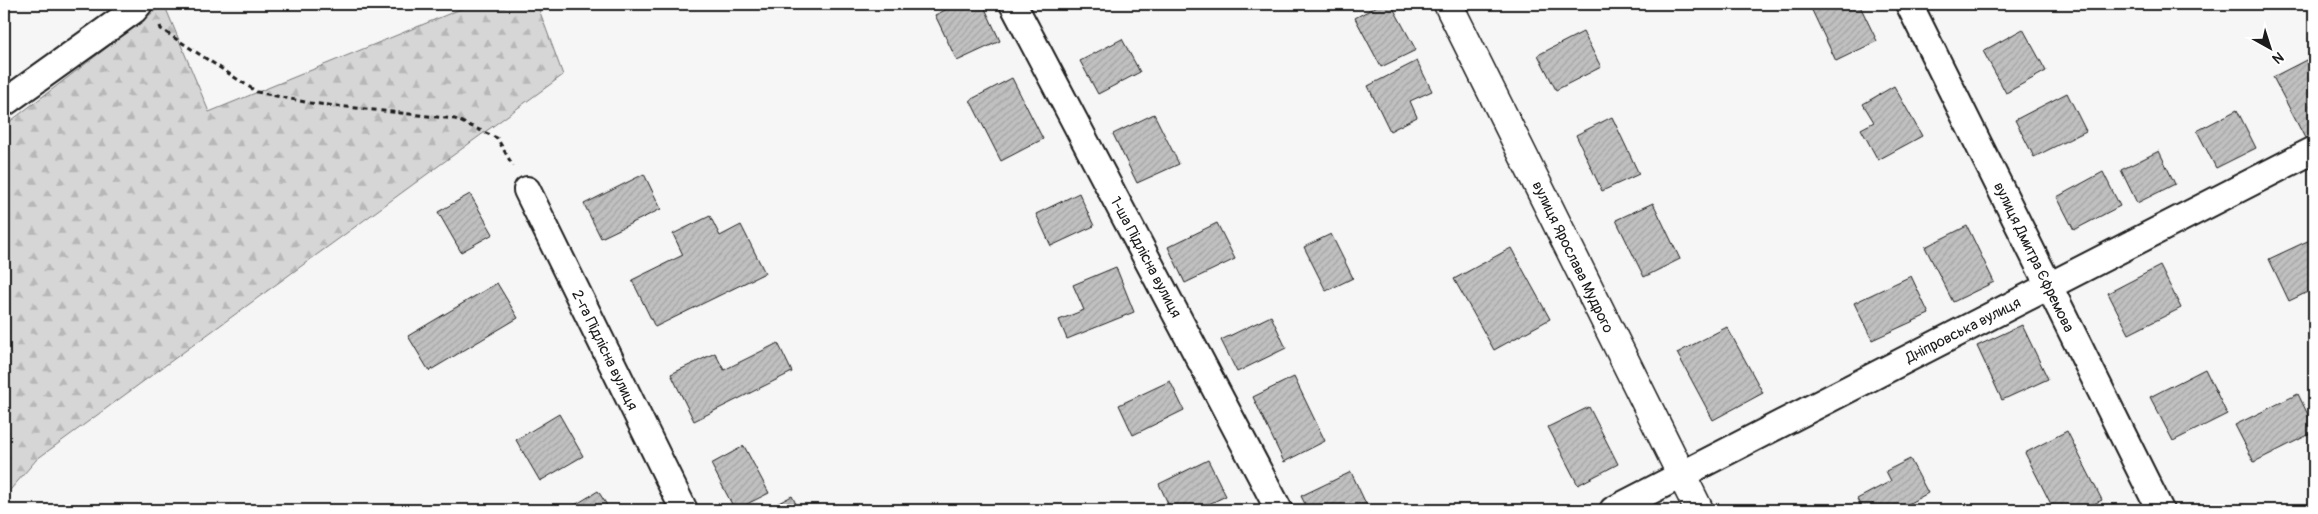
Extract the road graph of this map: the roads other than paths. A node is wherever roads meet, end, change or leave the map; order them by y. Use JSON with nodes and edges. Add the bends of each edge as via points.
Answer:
{"nodes":[{"id":1,"x":139,"y":4,"type":"edge"},
{"id":2,"x":1013,"y":4,"type":"edge"},
{"id":3,"x":1448,"y":4,"type":"edge"},
{"id":4,"x":1909,"y":4,"type":"edge"},
{"id":5,"x":4,"y":103,"type":"edge"},
{"id":6,"x":2314,"y":150,"type":"edge"},
{"id":7,"x":527,"y":190,"type":"road end"},
{"id":8,"x":2048,"y":286,"type":"junction"},
{"id":9,"x":1682,"y":476,"type":"junction"},
{"id":10,"x":684,"y":510,"type":"edge"},
{"id":11,"x":1279,"y":510,"type":"edge"},
{"id":12,"x":1613,"y":510,"type":"edge"},
{"id":13,"x":1699,"y":510,"type":"edge"},
{"id":14,"x":2160,"y":510,"type":"edge"}],
"edges":[{"from":1,"to":5,"type":"street"},
{"from":2,"to":11,"type":"street","name":"1-ша Підлісна вулиця"},
{"from":3,"to":9,"type":"street","name":"вулиця Ярослава Мудрого"},
{"from":4,"to":8,"type":"street","name":"вулиця Дмитра Єфремова"},
{"from":6,"to":8,"type":"street","name":"Дніпровська вулиця"},
{"from":7,"to":10,"type":"street","name":"2-га Підлісна вулиця"},
{"from":8,"to":9,"type":"street","name":"Дніпровська вулиця"},
{"from":8,"to":14,"type":"street","name":"вулиця Дмитра Єфремова"},
{"from":9,"to":12,"type":"street","name":"Дніпровська вулиця"},
{"from":9,"to":13,"type":"street","name":"вулиця Ярослава Мудрого"}]}
